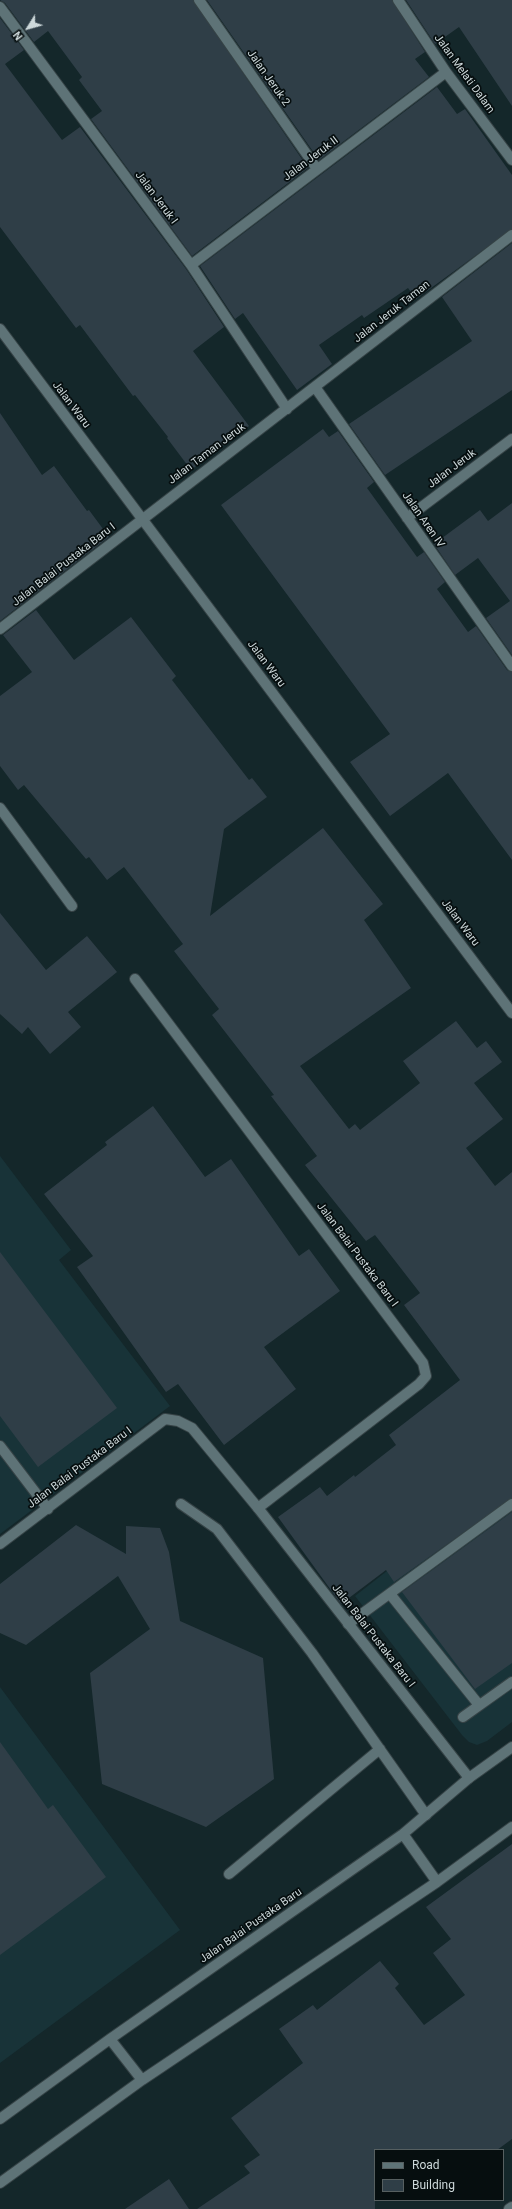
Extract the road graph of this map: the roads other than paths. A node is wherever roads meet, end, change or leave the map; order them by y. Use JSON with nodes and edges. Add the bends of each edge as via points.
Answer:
{"nodes":[{"id":1,"x":199,"y":0,"type":"edge"},
{"id":2,"x":398,"y":0,"type":"edge"},
{"id":3,"x":0,"y":7,"type":"edge"},
{"id":4,"x":446,"y":72,"type":"junction"},
{"id":5,"x":512,"y":160,"type":"edge"},
{"id":6,"x":317,"y":169,"type":"junction"},
{"id":7,"x":512,"y":236,"type":"edge"},
{"id":8,"x":191,"y":265,"type":"junction"},
{"id":9,"x":0,"y":329,"type":"edge"},
{"id":10,"x":315,"y":387,"type":"junction"},
{"id":11,"x":287,"y":409,"type":"junction"},
{"id":12,"x":512,"y":439,"type":"edge"},
{"id":13,"x":407,"y":518,"type":"junction"},
{"id":14,"x":142,"y":519,"type":"junction"},
{"id":15,"x":0,"y":629,"type":"edge"},
{"id":16,"x":512,"y":666,"type":"edge"},
{"id":17,"x":0,"y":808,"type":"edge"},
{"id":18,"x":72,"y":906,"type":"dead end"},
{"id":19,"x":135,"y":979,"type":"dead end"},
{"id":20,"x":512,"y":1013,"type":"edge"},
{"id":21,"x":0,"y":1446,"type":"edge"},
{"id":22,"x":181,"y":1504,"type":"dead end"},
{"id":23,"x":512,"y":1504,"type":"edge"},
{"id":24,"x":258,"y":1508,"type":"junction"},
{"id":25,"x":48,"y":1509,"type":"junction"},
{"id":26,"x":0,"y":1544,"type":"edge"},
{"id":27,"x":390,"y":1594,"type":"junction"},
{"id":28,"x":348,"y":1624,"type":"junction"},
{"id":29,"x":512,"y":1682,"type":"edge"},
{"id":30,"x":479,"y":1705,"type":"junction"},
{"id":31,"x":463,"y":1717,"type":"dead end"},
{"id":32,"x":512,"y":1747,"type":"edge"},
{"id":33,"x":380,"y":1749,"type":"junction"},
{"id":34,"x":469,"y":1778,"type":"junction"},
{"id":35,"x":426,"y":1815,"type":"junction"},
{"id":36,"x":512,"y":1827,"type":"edge"},
{"id":37,"x":403,"y":1834,"type":"junction"},
{"id":38,"x":229,"y":1874,"type":"dead end"},
{"id":39,"x":437,"y":1882,"type":"junction"},
{"id":40,"x":110,"y":2039,"type":"junction"},
{"id":41,"x":142,"y":2080,"type":"junction"},
{"id":42,"x":0,"y":2119,"type":"edge"},
{"id":43,"x":0,"y":2183,"type":"edge"},
{"id":44,"x":512,"y":2207,"type":"edge"},
{"id":45,"x":509,"y":2209,"type":"edge"}],
"edges":[{"from":1,"to":6,"type":"street","name":"Jalan Jeruk 2"},
{"from":2,"to":4,"type":"street","name":"Jalan Melati Dalam"},
{"from":3,"to":8,"type":"street","name":"Jalan Jeruk I"},
{"from":4,"to":5,"type":"street","name":"Jalan Melati Dalam"},
{"from":4,"to":6,"type":"street","name":"Jalan Jeruk II"},
{"from":6,"to":8,"type":"street","name":"Jalan Jeruk II"},
{"from":7,"to":10,"type":"street","name":"Jalan Jeruk Taman"},
{"from":8,"to":11,"type":"street","name":"Jalan Jeruk I"},
{"from":9,"to":14,"type":"street","name":"Jalan Waru"},
{"from":10,"to":11,"type":"street","name":"Jalan Jeruk Taman"},
{"from":10,"to":13,"type":"street","name":"Jalan Aren IV"},
{"from":11,"to":14,"type":"street","name":"Jalan Taman Jeruk"},
{"from":12,"to":13,"type":"street","name":"Jalan Jeruk"},
{"from":13,"to":16,"type":"street","name":"Jalan Aren IV"},
{"from":14,"to":15,"type":"street","name":"Jalan Balai Pustaka Baru I"},
{"from":14,"to":20,"type":"street","name":"Jalan Waru"},
{"from":17,"to":18,"type":"street"},
{"from":19,"to":24,"type":"street","name":"Jalan Balai Pustaka Baru I","via":[[423,1363],[426,1376],[419,1384]]},
{"from":21,"to":25,"type":"street"},
{"from":22,"to":33,"type":"street","via":[[218,1529],[312,1653]]},
{"from":23,"to":27,"type":"street"},
{"from":24,"to":25,"type":"street","name":"Jalan Balai Pustaka Baru I","via":[[192,1428],[178,1421],[165,1419]]},
{"from":24,"to":28,"type":"street","name":"Jalan Balai Pustaka Baru I"},
{"from":25,"to":26,"type":"street","name":"Jalan Balai Pustaka Baru I"},
{"from":27,"to":28,"type":"street"},
{"from":27,"to":30,"type":"street"},
{"from":28,"to":34,"type":"street","name":"Jalan Balai Pustaka Baru I"},
{"from":29,"to":30,"type":"street"},
{"from":30,"to":31,"type":"street"},
{"from":32,"to":34,"type":"street","name":"Jalan Balai Pustaka Baru"},
{"from":33,"to":35,"type":"street"},
{"from":33,"to":38,"type":"street"},
{"from":34,"to":35,"type":"street","name":"Jalan Balai Pustaka Baru"},
{"from":35,"to":37,"type":"street","name":"Jalan Balai Pustaka Baru"},
{"from":36,"to":39,"type":"street"},
{"from":37,"to":39,"type":"street"},
{"from":37,"to":40,"type":"street","name":"Jalan Balai Pustaka Baru"},
{"from":39,"to":41,"type":"street"},
{"from":40,"to":41,"type":"street"},
{"from":40,"to":42,"type":"street","name":"Jalan Balai Pustaka Baru"},
{"from":41,"to":43,"type":"street"},
{"from":44,"to":45,"type":"street"}]}
